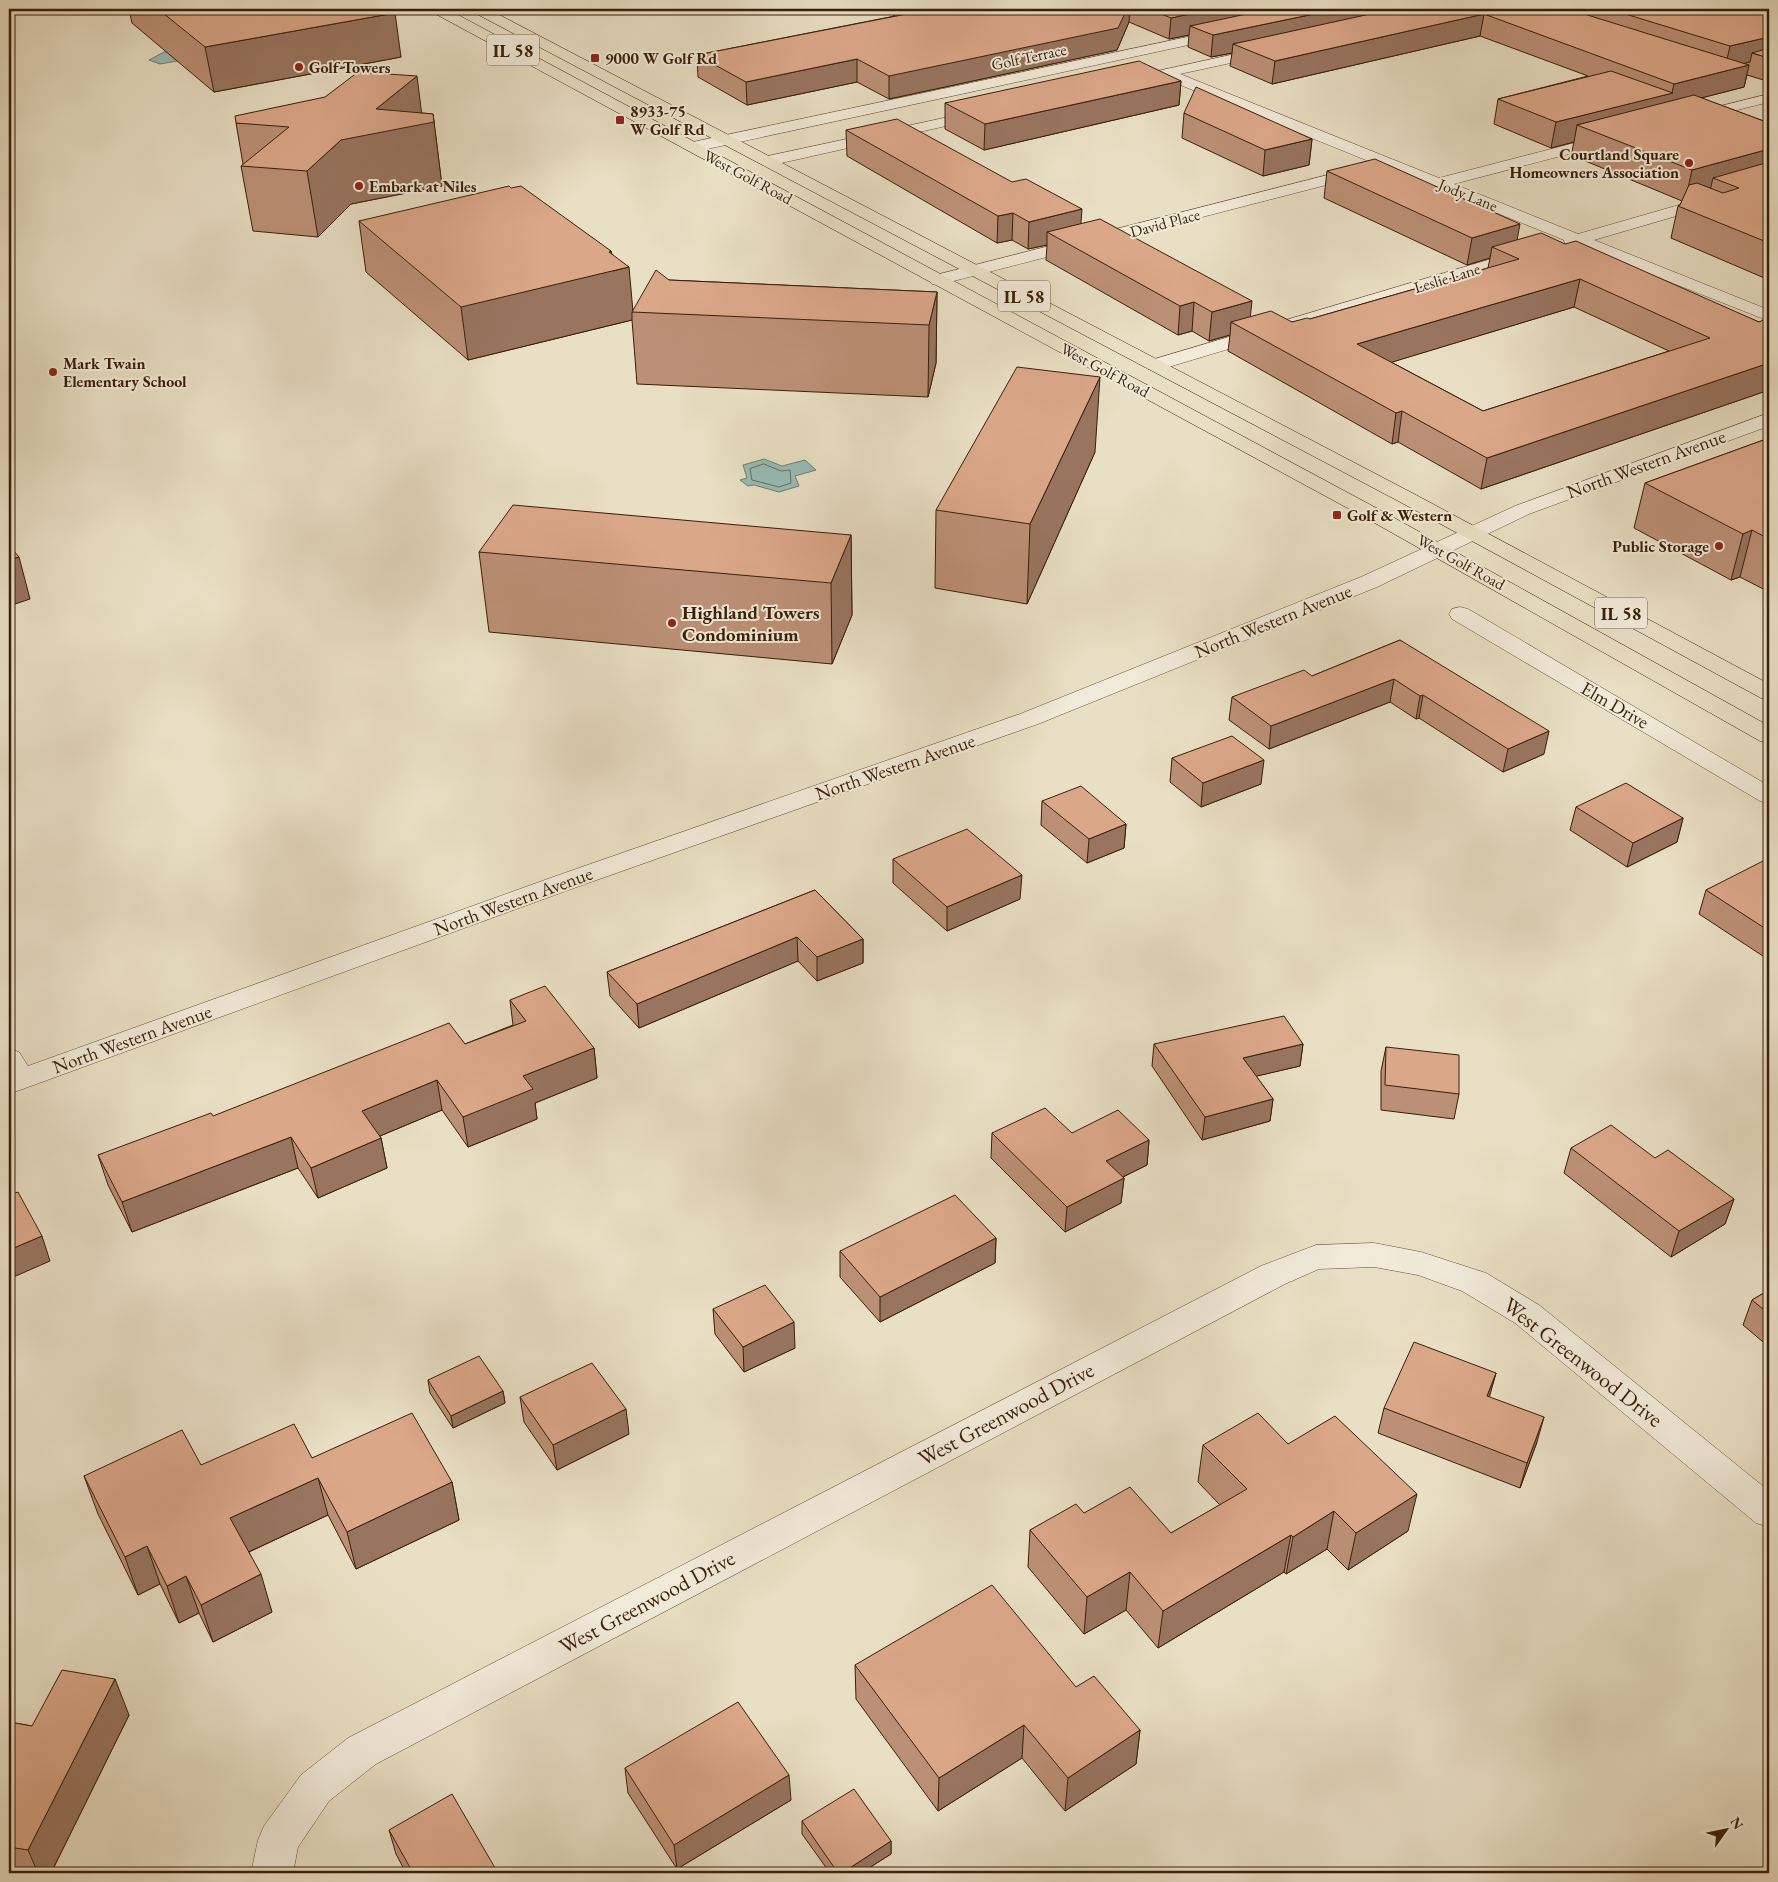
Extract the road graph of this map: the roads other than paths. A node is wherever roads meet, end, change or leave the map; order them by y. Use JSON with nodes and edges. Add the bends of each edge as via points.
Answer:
{"nodes":[{"id":1,"x":437,"y":9,"type":"edge"},
{"id":2,"x":478,"y":9,"type":"edge"},
{"id":3,"x":1242,"y":30,"type":"edge"},
{"id":4,"x":1283,"y":48,"type":"edge"},
{"id":5,"x":1166,"y":74,"type":"junction"},
{"id":6,"x":1117,"y":84,"type":"edge"},
{"id":7,"x":1766,"y":91,"type":"edge"},
{"id":8,"x":991,"y":112,"type":"edge"},
{"id":9,"x":1675,"y":122,"type":"edge"},
{"id":10,"x":1628,"y":135,"type":"edge"},
{"id":11,"x":727,"y":140,"type":"junction"},
{"id":12,"x":693,"y":147,"type":"junction"},
{"id":13,"x":768,"y":161,"type":"junction"},
{"id":14,"x":1391,"y":164,"type":"junction"},
{"id":15,"x":1438,"y":183,"type":"junction"},
{"id":16,"x":1769,"y":184,"type":"edge"},
{"id":17,"x":1577,"y":239,"type":"junction"},
{"id":18,"x":977,"y":272,"type":"junction"},
{"id":19,"x":938,"y":280,"type":"junction"},
{"id":20,"x":1769,"y":316,"type":"edge"},
{"id":21,"x":1155,"y":365,"type":"junction"},
{"id":22,"x":1769,"y":419,"type":"edge"},
{"id":23,"x":1473,"y":533,"type":"junction"},
{"id":24,"x":1438,"y":550,"type":"junction"},
{"id":25,"x":1460,"y":614,"type":"dead end"},
{"id":26,"x":1769,"y":693,"type":"edge"},
{"id":27,"x":1769,"y":736,"type":"edge"},
{"id":28,"x":1769,"y":796,"type":"edge"},
{"id":29,"x":13,"y":1074,"type":"edge"},
{"id":30,"x":1769,"y":1512,"type":"edge"},
{"id":31,"x":272,"y":1873,"type":"edge"}],
"edges":[{"from":1,"to":12,"type":"main road","name":"West Golf Road","number":"IL 58"},
{"from":2,"to":11,"type":"main road","name":"West Golf Road","number":"IL 58"},
{"from":3,"to":11,"type":"street","name":"Golf Terrace"},
{"from":4,"to":5,"type":"street"},
{"from":5,"to":6,"type":"street"},
{"from":5,"to":14,"type":"street","name":"Jody Lane"},
{"from":7,"to":9,"type":"street"},
{"from":8,"to":13,"type":"street"},
{"from":10,"to":15,"type":"street"},
{"from":11,"to":12,"type":"street","name":"Golf Terrace"},
{"from":11,"to":13,"type":"main road","name":"West Golf Road","number":"IL 58"},
{"from":12,"to":19,"type":"main road","name":"West Golf Road","number":"IL 58"},
{"from":13,"to":18,"type":"main road","name":"West Golf Road","number":"IL 58"},
{"from":14,"to":15,"type":"street","name":"Jody Lane"},
{"from":14,"to":18,"type":"street","name":"David Place"},
{"from":15,"to":17,"type":"street","name":"Jody Lane"},
{"from":16,"to":17,"type":"street","name":"Leslie Lane"},
{"from":17,"to":20,"type":"street","name":"Jody Lane"},
{"from":17,"to":21,"type":"street","name":"Leslie Lane"},
{"from":18,"to":19,"type":"street","name":"David Place"},
{"from":18,"to":21,"type":"main road","name":"West Golf Road","number":"IL 58"},
{"from":19,"to":24,"type":"main road","name":"West Golf Road","number":"IL 58"},
{"from":21,"to":23,"type":"main road","name":"West Golf Road","number":"IL 58"},
{"from":22,"to":23,"type":"street","name":"North Western Avenue","via":[[1530,507]]},
{"from":23,"to":24,"type":"street","name":"North Western Avenue"},
{"from":23,"to":26,"type":"main road","name":"West Golf Road","number":"IL 58"},
{"from":24,"to":27,"type":"main road","name":"West Golf Road","number":"IL 58"},
{"from":24,"to":29,"type":"street","name":"North Western Avenue","via":[[1369,582],[1029,720]]},
{"from":25,"to":28,"type":"street","name":"Elm Drive"},
{"from":30,"to":31,"type":"street","name":"West Greenwood Drive","via":[[1527,1314],[1474,1282],[1421,1264],[1374,1255],[1316,1257],[1273,1275],[362,1751],[315,1788],[279,1840]]}]}
